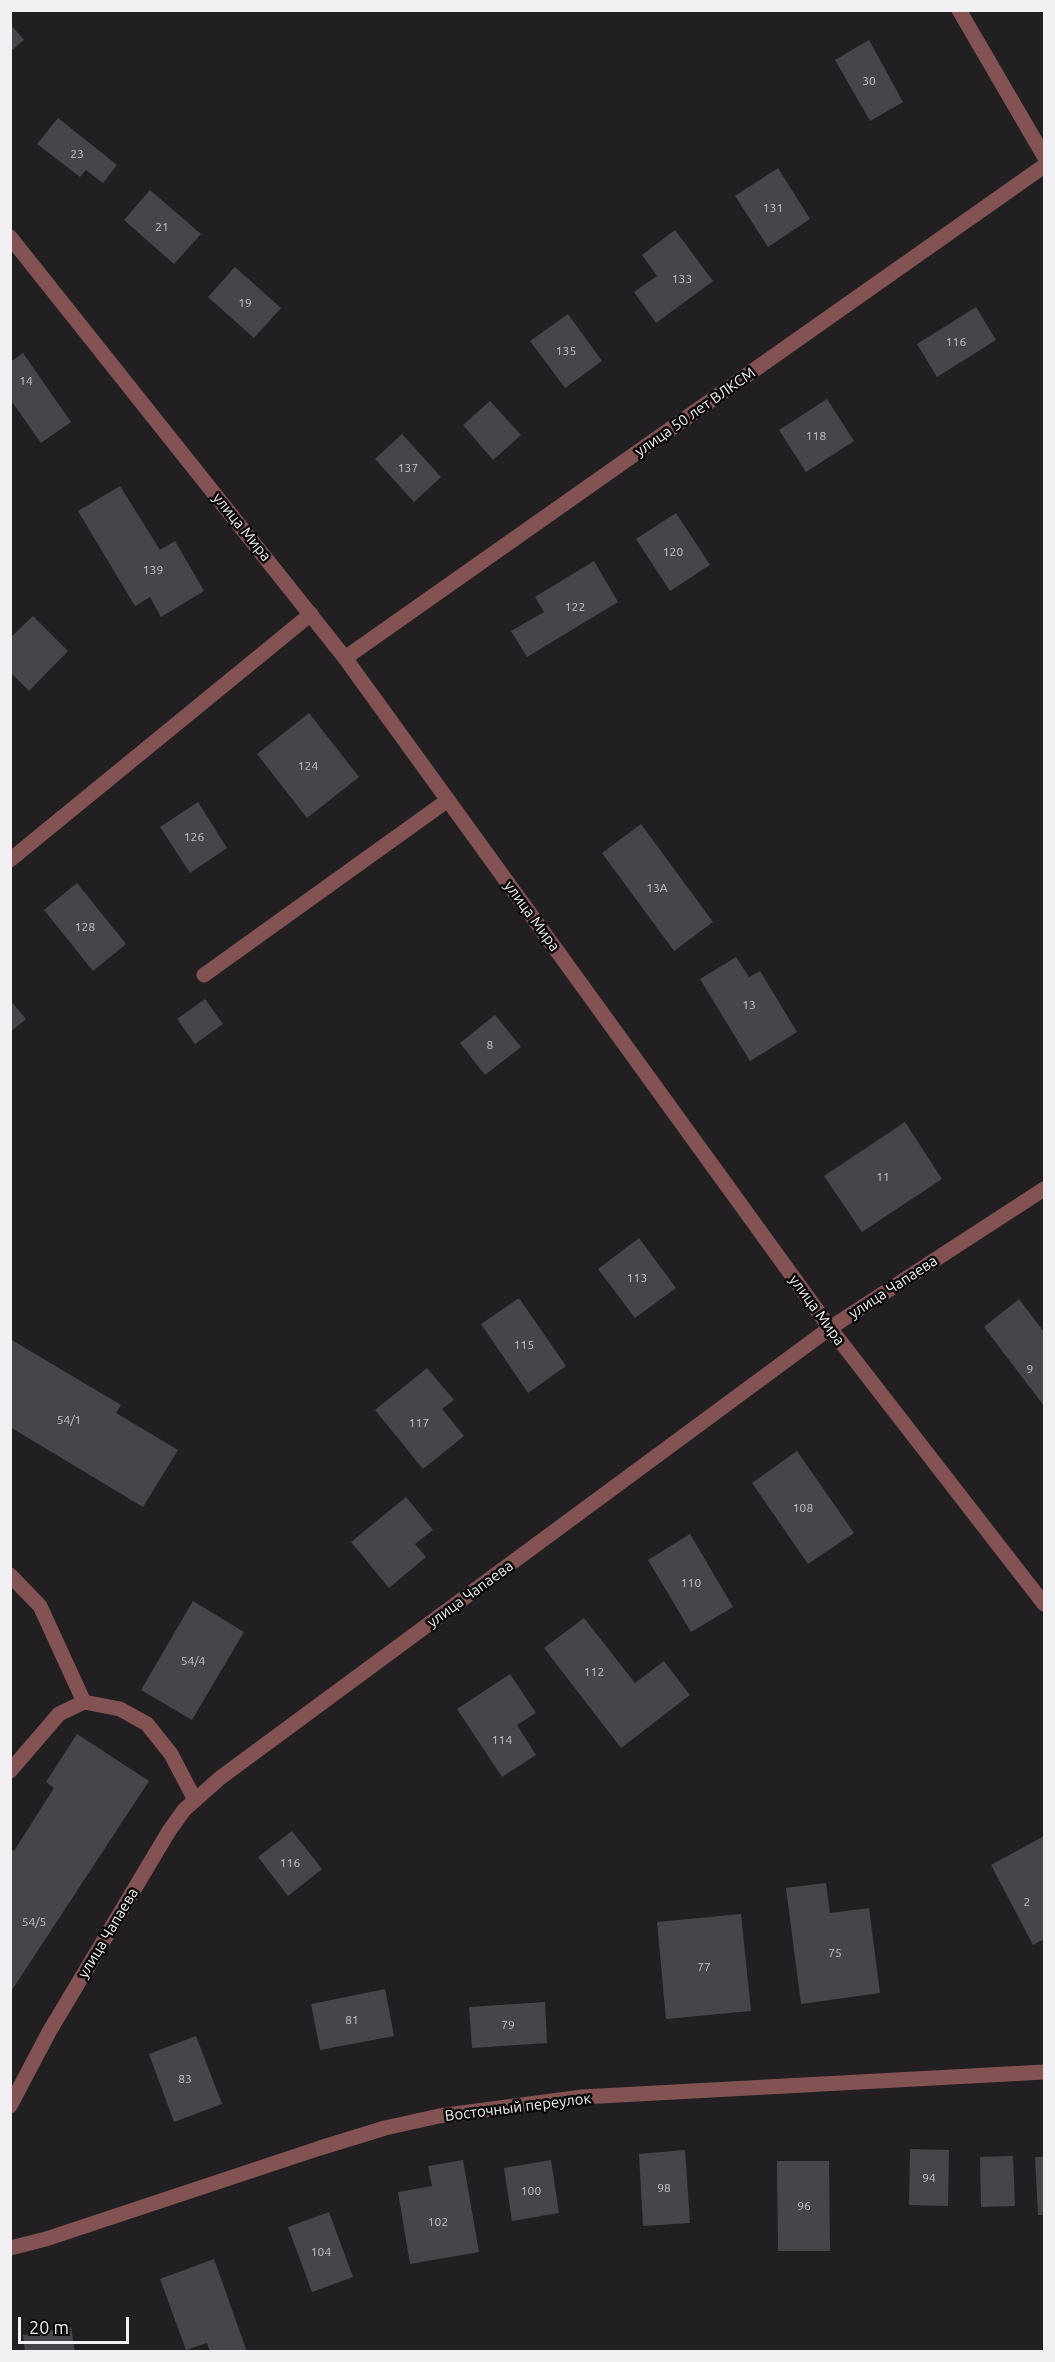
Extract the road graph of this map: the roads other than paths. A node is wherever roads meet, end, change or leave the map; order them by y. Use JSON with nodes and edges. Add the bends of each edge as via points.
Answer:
{"nodes":[{"id":1,"x":959,"y":10,"type":"edge"},
{"id":2,"x":1044,"y":156,"type":"edge"},
{"id":3,"x":1044,"y":166,"type":"edge"},
{"id":4,"x":10,"y":237,"type":"edge"},
{"id":5,"x":311,"y":614,"type":"junction"},
{"id":6,"x":345,"y":658,"type":"junction"},
{"id":7,"x":448,"y":800,"type":"junction"},
{"id":8,"x":10,"y":860,"type":"edge"},
{"id":9,"x":204,"y":975,"type":"dead end"},
{"id":10,"x":1044,"y":1189,"type":"edge"},
{"id":11,"x":830,"y":1328,"type":"junction"},
{"id":12,"x":10,"y":1575,"type":"edge"},
{"id":13,"x":1044,"y":1604,"type":"edge"},
{"id":14,"x":84,"y":1702,"type":"junction"},
{"id":15,"x":10,"y":1771,"type":"edge"},
{"id":16,"x":195,"y":1800,"type":"junction"},
{"id":17,"x":1044,"y":2072,"type":"edge"},
{"id":18,"x":10,"y":2106,"type":"edge"},
{"id":19,"x":10,"y":2248,"type":"edge"}],
"edges":[{"from":1,"to":2,"type":"street"},
{"from":3,"to":6,"type":"street","name":"улица 50 лет ВЛКСМ"},
{"from":4,"to":5,"type":"street","name":"улица Мира"},
{"from":5,"to":6,"type":"street","name":"улица Мира"},
{"from":5,"to":8,"type":"street"},
{"from":6,"to":7,"type":"street","name":"улица Мира"},
{"from":7,"to":9,"type":"street"},
{"from":7,"to":11,"type":"street","name":"улица Мира"},
{"from":10,"to":11,"type":"street","name":"улица Чапаева"},
{"from":11,"to":13,"type":"street","name":"улица Мира"},
{"from":11,"to":16,"type":"street","name":"улица Чапаева"},
{"from":12,"to":14,"type":"street","via":[[40,1606]]},
{"from":14,"to":15,"type":"street","via":[[59,1714]]},
{"from":14,"to":16,"type":"street","via":[[120,1709],[147,1724],[171,1754]]},
{"from":16,"to":18,"type":"street","name":"улица Чапаева","via":[[169,1831],[49,2032]]},
{"from":17,"to":19,"type":"street","name":"Восточный переулок","via":[[582,2097],[439,2116],[385,2128]]}]}
